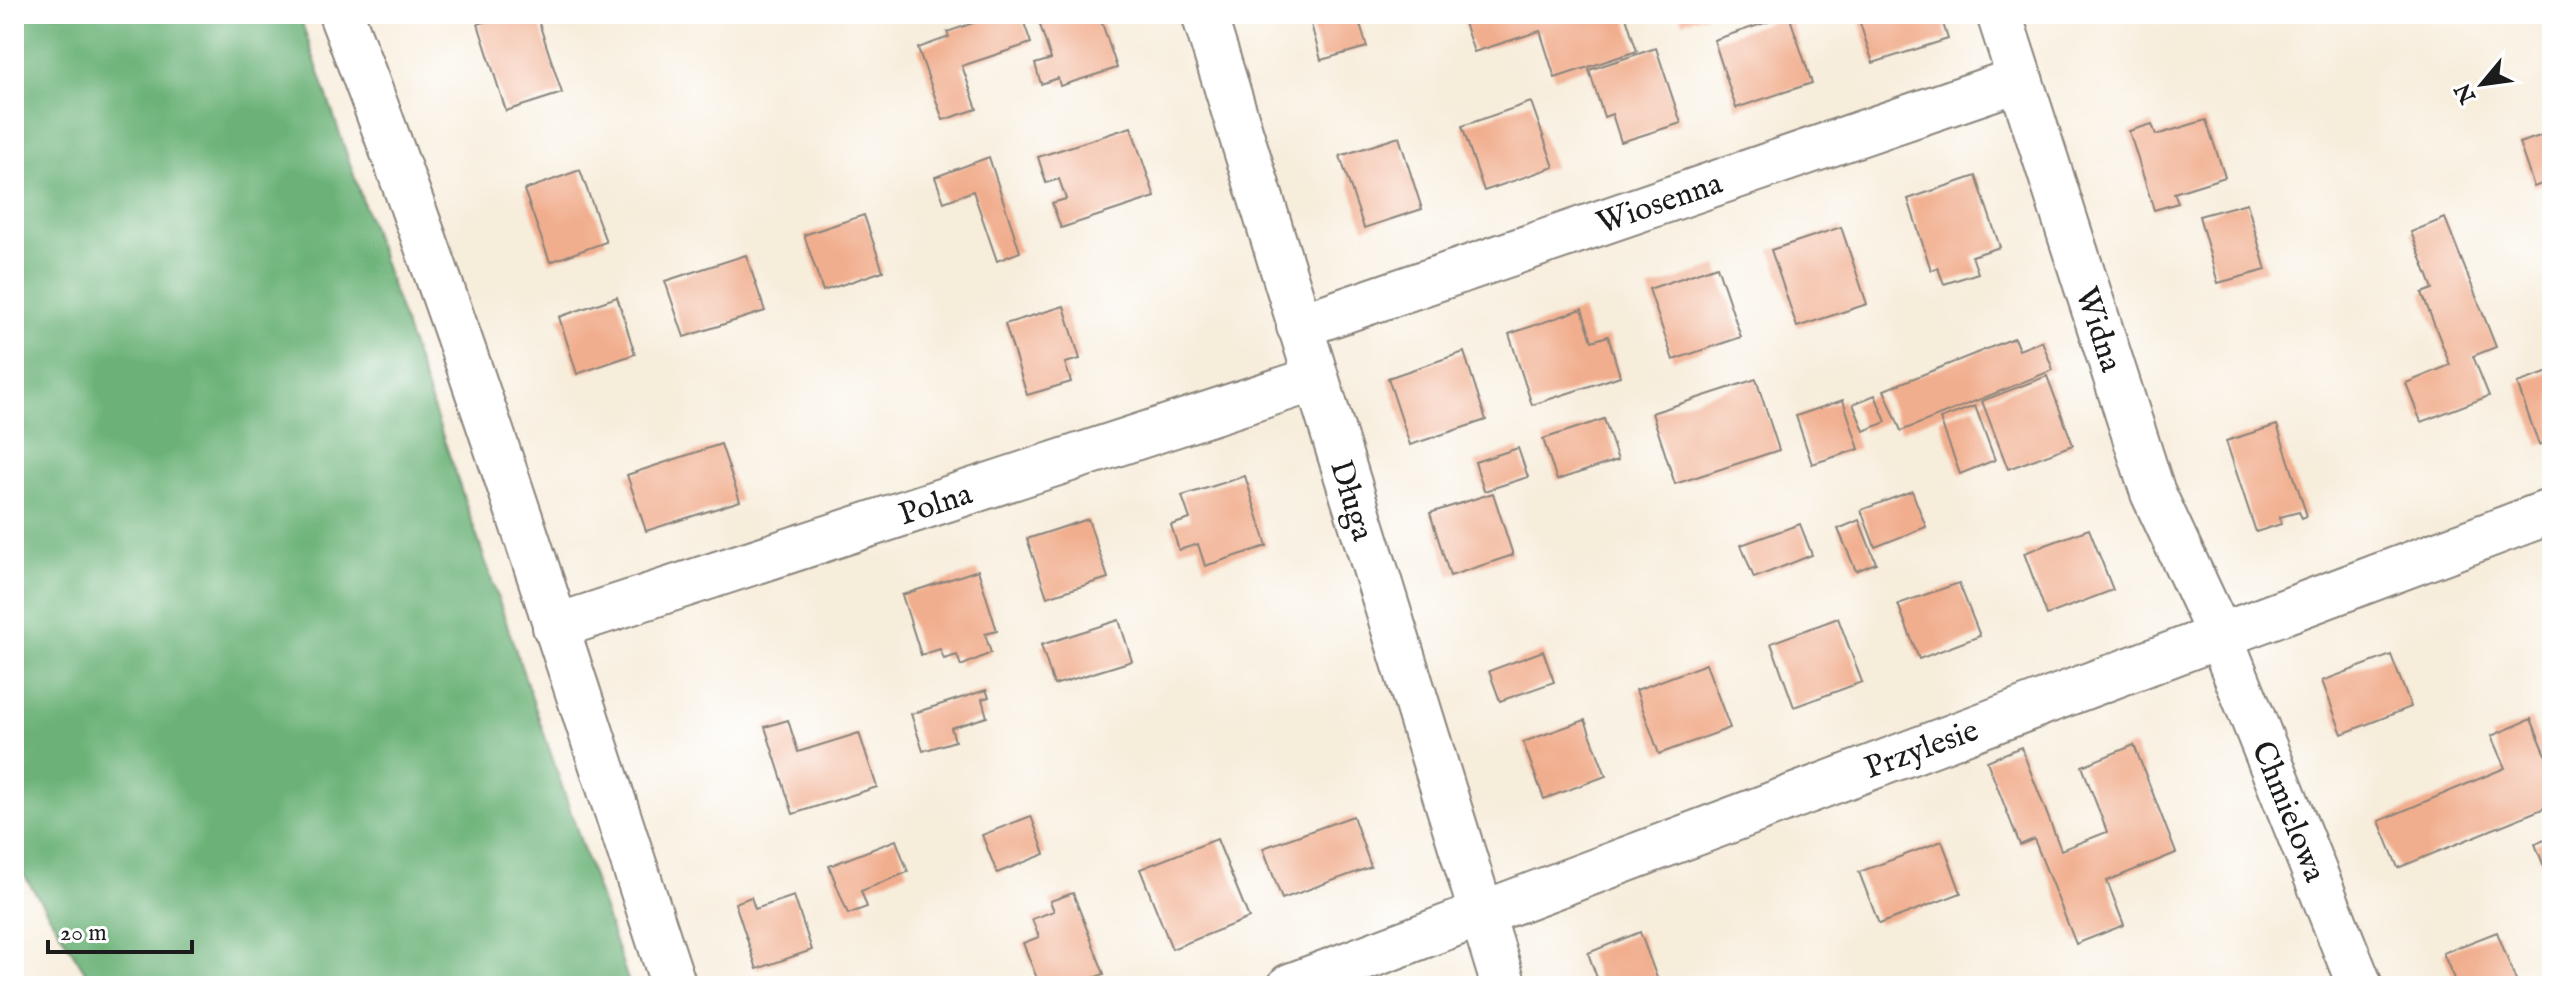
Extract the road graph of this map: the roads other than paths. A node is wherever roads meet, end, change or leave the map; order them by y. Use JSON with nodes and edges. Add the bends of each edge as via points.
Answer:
{"nodes":[{"id":1,"x":341,"y":14,"type":"edge"},
{"id":2,"x":1204,"y":14,"type":"edge"},
{"id":3,"x":1999,"y":14,"type":"edge"},
{"id":4,"x":2020,"y":79,"type":"junction"},
{"id":5,"x":1299,"y":326,"type":"junction"},
{"id":6,"x":1315,"y":379,"type":"junction"},
{"id":7,"x":2552,"y":511,"type":"edge"},
{"id":8,"x":555,"y":627,"type":"junction"},
{"id":9,"x":2220,"y":636,"type":"junction"},
{"id":10,"x":1479,"y":912,"type":"junction"},
{"id":11,"x":674,"y":986,"type":"edge"},
{"id":12,"x":1290,"y":986,"type":"edge"},
{"id":13,"x":1504,"y":986,"type":"edge"},
{"id":14,"x":2360,"y":986,"type":"edge"}],
"edges":[{"from":1,"to":8,"type":"street"},
{"from":2,"to":5,"type":"street","name":"Długa"},
{"from":3,"to":4,"type":"street","name":"Widna"},
{"from":4,"to":5,"type":"street","name":"Wiosenna"},
{"from":4,"to":9,"type":"street","name":"Widna","via":[[2153,493]]},
{"from":5,"to":6,"type":"street","name":"Długa"},
{"from":6,"to":8,"type":"street","name":"Polna"},
{"from":6,"to":10,"type":"street","name":"Długa"},
{"from":7,"to":9,"type":"street","name":"Przylesie"},
{"from":8,"to":11,"type":"street"},
{"from":9,"to":10,"type":"street","name":"Przylesie"},
{"from":9,"to":14,"type":"street","name":"Chmielowa"},
{"from":10,"to":12,"type":"street","name":"Przylesie"},
{"from":10,"to":13,"type":"street","name":"Długa"}]}
